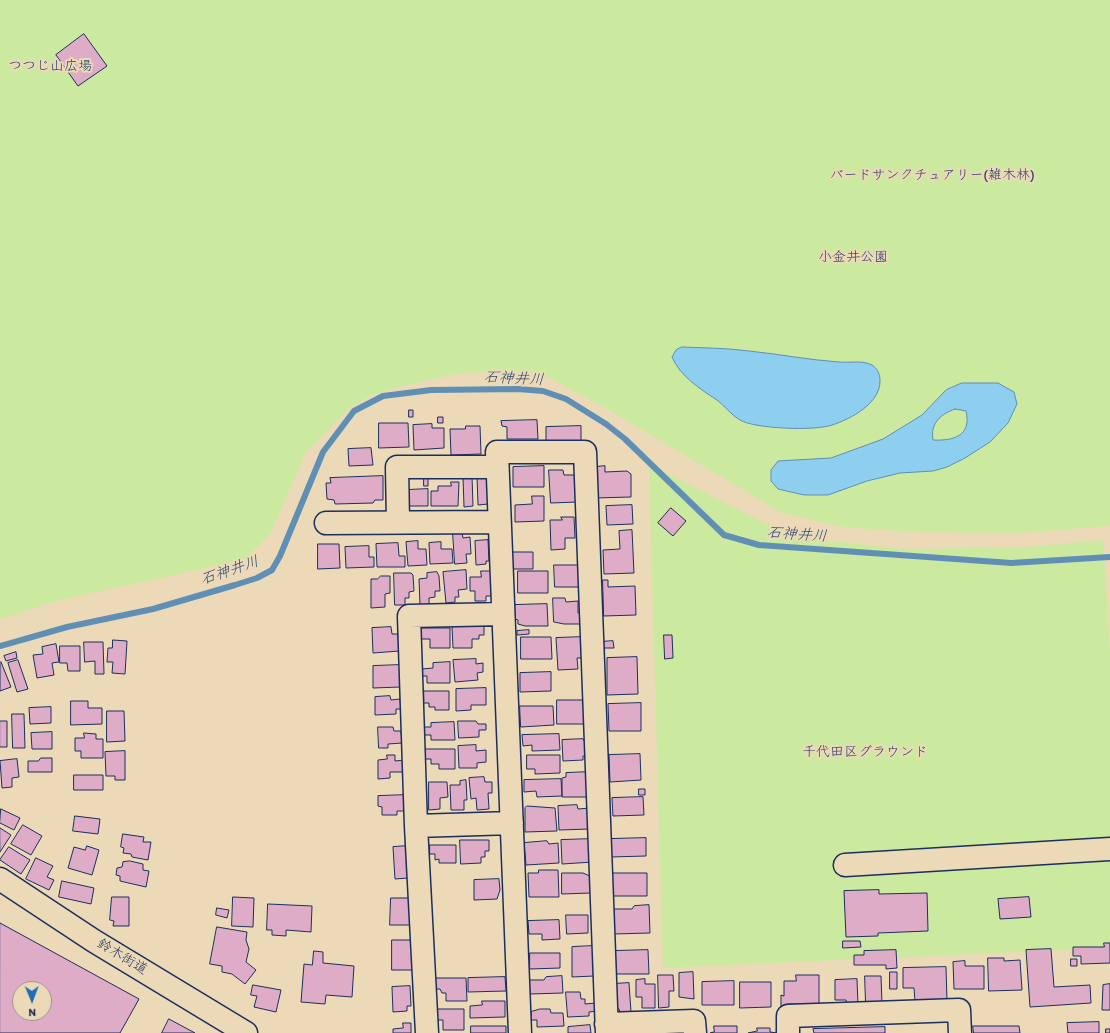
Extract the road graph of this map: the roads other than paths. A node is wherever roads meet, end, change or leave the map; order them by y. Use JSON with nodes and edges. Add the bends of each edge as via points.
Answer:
{"nodes":[{"id":1,"x":497,"y":467,"type":"junction"},
{"id":2,"x":398,"y":522,"type":"junction"},
{"id":3,"x":499,"y":522,"type":"junction"},
{"id":4,"x":326,"y":523,"type":"dead end"},
{"id":5,"x":503,"y":614,"type":"junction"},
{"id":6,"x":512,"y":823,"type":"junction"},
{"id":7,"x":416,"y":826,"type":"junction"},
{"id":8,"x":1110,"y":849,"type":"edge"},
{"id":9,"x":845,"y":864,"type":"dead end"},
{"id":10,"x":0,"y":879,"type":"edge"},
{"id":11,"x":607,"y":1028,"type":"edge"},
{"id":12,"x":246,"y":1033,"type":"edge"},
{"id":13,"x":427,"y":1033,"type":"edge"},
{"id":14,"x":520,"y":1033,"type":"edge"},
{"id":15,"x":695,"y":1033,"type":"edge"},
{"id":16,"x":788,"y":1033,"type":"edge"},
{"id":17,"x":960,"y":1033,"type":"edge"}],
"edges":[{"from":1,"to":2,"type":"street","via":[[397,467]]},
{"from":1,"to":3,"type":"street"},
{"from":1,"to":11,"type":"street","via":[[497,452],[585,452]]},
{"from":2,"to":3,"type":"street"},
{"from":2,"to":4,"type":"street"},
{"from":3,"to":5,"type":"street"},
{"from":5,"to":6,"type":"street"},
{"from":5,"to":7,"type":"street","via":[[409,616]]},
{"from":6,"to":7,"type":"street"},
{"from":6,"to":14,"type":"street"},
{"from":7,"to":13,"type":"street"},
{"from":8,"to":9,"type":"street"},
{"from":10,"to":12,"type":"street","name":"鈴木街道","via":[[94,941]]},
{"from":11,"to":15,"type":"street","via":[[694,1021]]},
{"from":16,"to":17,"type":"street","via":[[788,1016],[959,1010]]}]}
